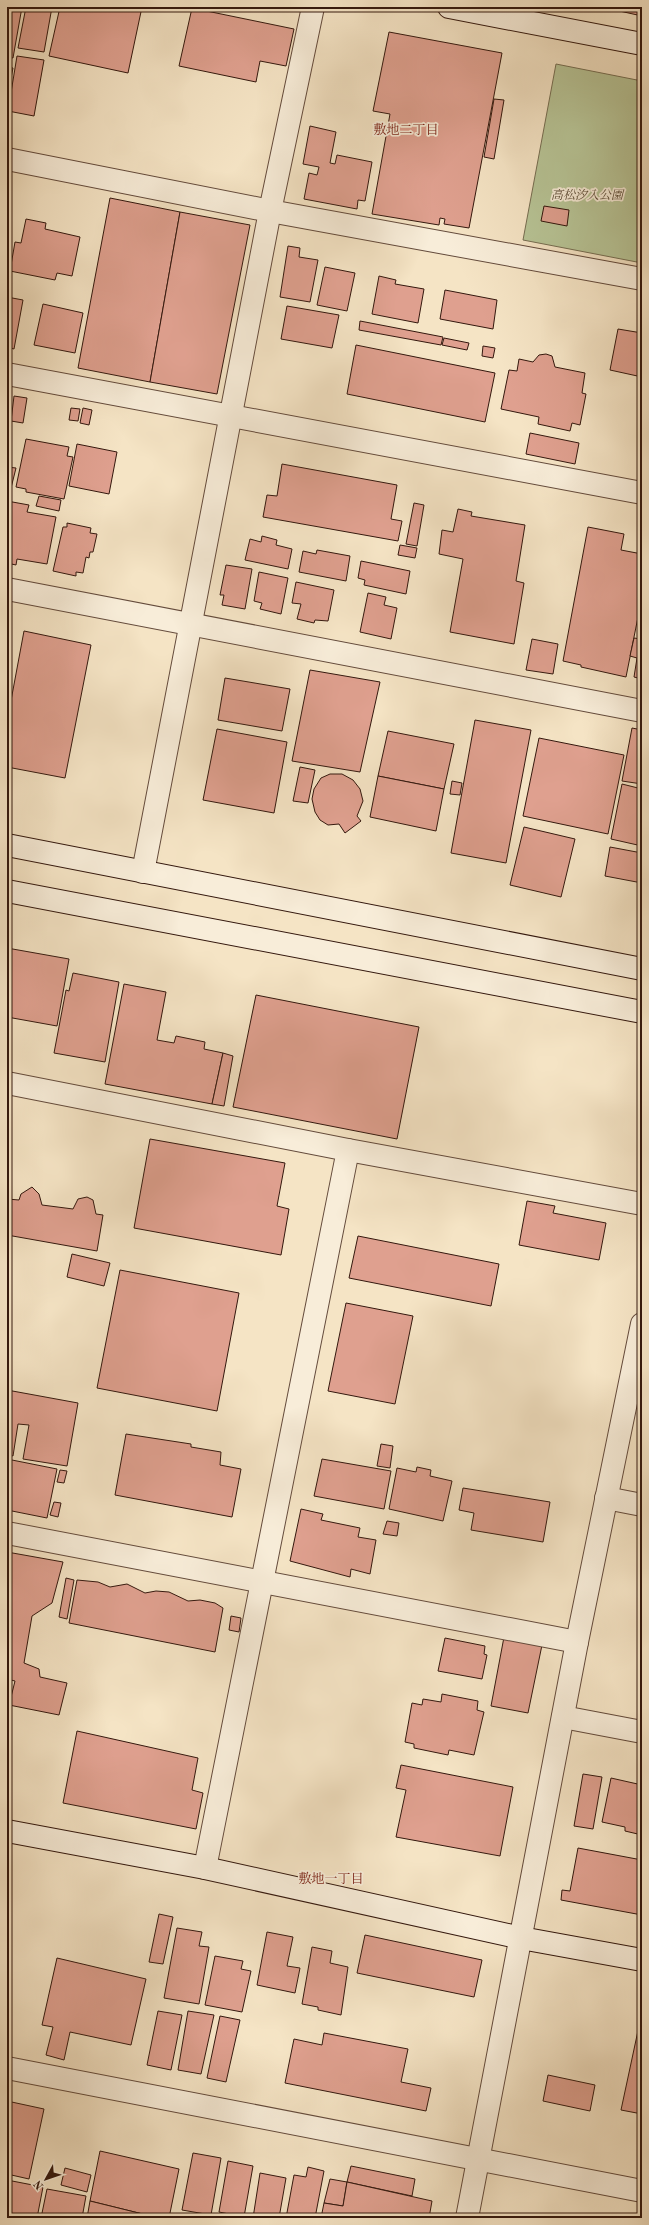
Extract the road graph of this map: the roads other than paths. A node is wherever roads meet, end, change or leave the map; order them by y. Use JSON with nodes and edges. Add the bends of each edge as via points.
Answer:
{"nodes":[{"id":1,"x":314,"y":7,"type":"edge"},
{"id":2,"x":449,"y":7,"type":"edge"},
{"id":3,"x":642,"y":44,"type":"edge"},
{"id":4,"x":7,"y":159,"type":"edge"},
{"id":5,"x":270,"y":211,"type":"junction"},
{"id":6,"x":642,"y":279,"type":"edge"},
{"id":7,"x":7,"y":374,"type":"edge"},
{"id":8,"x":231,"y":416,"type":"junction"},
{"id":9,"x":642,"y":493,"type":"edge"},
{"id":10,"x":7,"y":589,"type":"edge"},
{"id":11,"x":191,"y":624,"type":"junction"},
{"id":12,"x":642,"y":710,"type":"edge"},
{"id":13,"x":7,"y":846,"type":"edge"},
{"id":14,"x":143,"y":872,"type":"junction"},
{"id":15,"x":7,"y":891,"type":"edge"},
{"id":16,"x":642,"y":969,"type":"edge"},
{"id":17,"x":642,"y":1012,"type":"edge"},
{"id":18,"x":7,"y":1083,"type":"edge"},
{"id":19,"x":348,"y":1150,"type":"junction"},
{"id":20,"x":642,"y":1204,"type":"edge"},
{"id":21,"x":642,"y":1324,"type":"edge"},
{"id":22,"x":606,"y":1498,"type":"junction"},
{"id":23,"x":642,"y":1505,"type":"edge"},
{"id":24,"x":7,"y":1533,"type":"edge"},
{"id":25,"x":262,"y":1580,"type":"junction"},
{"id":26,"x":577,"y":1642,"type":"junction"},
{"id":27,"x":562,"y":1717,"type":"junction"},
{"id":28,"x":642,"y":1732,"type":"edge"},
{"id":29,"x":7,"y":1831,"type":"edge"},
{"id":30,"x":205,"y":1868,"type":"junction"},
{"id":31,"x":521,"y":1938,"type":"junction"},
{"id":32,"x":642,"y":1960,"type":"edge"},
{"id":33,"x":7,"y":2068,"type":"edge"},
{"id":34,"x":478,"y":2158,"type":"junction"},
{"id":35,"x":642,"y":2191,"type":"edge"},
{"id":36,"x":467,"y":2218,"type":"edge"}],
"edges":[{"from":1,"to":5,"type":"street"},
{"from":2,"to":3,"type":"street"},
{"from":4,"to":5,"type":"street"},
{"from":5,"to":6,"type":"street"},
{"from":5,"to":8,"type":"street"},
{"from":7,"to":8,"type":"street"},
{"from":8,"to":9,"type":"street"},
{"from":8,"to":11,"type":"street"},
{"from":10,"to":11,"type":"street"},
{"from":11,"to":12,"type":"street"},
{"from":11,"to":14,"type":"street"},
{"from":13,"to":14,"type":"street"},
{"from":14,"to":16,"type":"street"},
{"from":15,"to":17,"type":"street"},
{"from":18,"to":19,"type":"street"},
{"from":19,"to":20,"type":"street"},
{"from":19,"to":25,"type":"street"},
{"from":21,"to":22,"type":"street"},
{"from":22,"to":23,"type":"street"},
{"from":22,"to":26,"type":"street"},
{"from":24,"to":25,"type":"street"},
{"from":25,"to":26,"type":"street"},
{"from":25,"to":30,"type":"street"},
{"from":26,"to":27,"type":"street"},
{"from":27,"to":28,"type":"street"},
{"from":27,"to":31,"type":"street"},
{"from":29,"to":30,"type":"street"},
{"from":30,"to":31,"type":"street"},
{"from":31,"to":32,"type":"street"},
{"from":31,"to":34,"type":"street"},
{"from":33,"to":34,"type":"street"},
{"from":34,"to":35,"type":"street"},
{"from":34,"to":36,"type":"street"}]}
